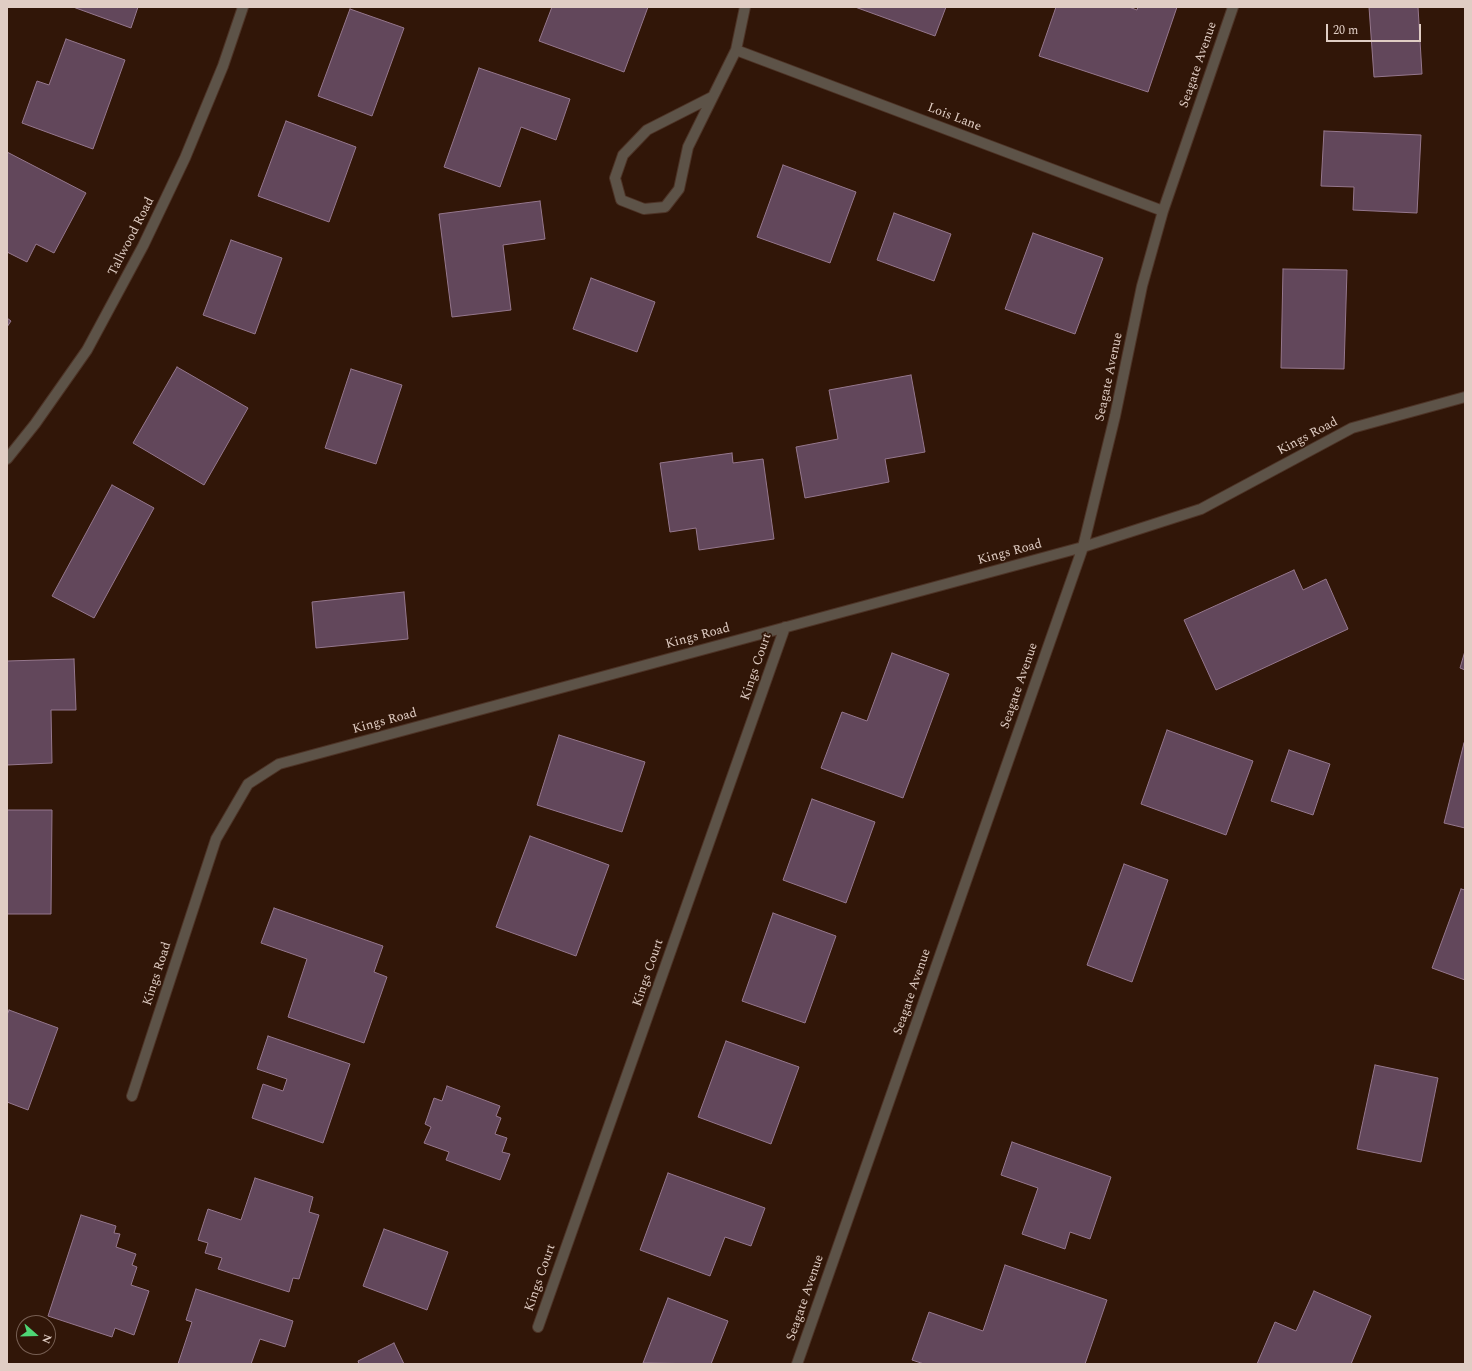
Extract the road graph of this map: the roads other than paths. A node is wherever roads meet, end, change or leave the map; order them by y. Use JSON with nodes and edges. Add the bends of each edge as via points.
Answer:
{"nodes":[{"id":1,"x":243,"y":7,"type":"edge"},
{"id":2,"x":745,"y":7,"type":"edge"},
{"id":3,"x":1233,"y":7,"type":"edge"},
{"id":4,"x":736,"y":50,"type":"junction"},
{"id":5,"x":712,"y":97,"type":"junction"},
{"id":6,"x":1163,"y":211,"type":"junction"},
{"id":7,"x":1465,"y":397,"type":"edge"},
{"id":8,"x":7,"y":459,"type":"edge"},
{"id":9,"x":1083,"y":547,"type":"junction"},
{"id":10,"x":785,"y":627,"type":"junction"},
{"id":11,"x":132,"y":1096,"type":"dead end"},
{"id":12,"x":538,"y":1327,"type":"dead end"},
{"id":13,"x":797,"y":1364,"type":"edge"}],
"edges":[{"from":1,"to":8,"type":"street","name":"Tallwood Road","via":[[223,66],[143,246],[87,350]]},
{"from":2,"to":4,"type":"street"},
{"from":3,"to":6,"type":"street","name":"Seagate Avenue"},
{"from":4,"to":5,"type":"street"},
{"from":4,"to":6,"type":"street","name":"Lois Lane"},
{"from":5,"to":5,"type":"street","via":[[647,130],[623,155],[615,178],[621,200],[644,210],[665,207],[678,189],[688,148]]},
{"from":6,"to":9,"type":"street","name":"Seagate Avenue","via":[[1142,286],[1115,416]]},
{"from":7,"to":9,"type":"street","name":"Kings Road","via":[[1352,428],[1201,509]]},
{"from":9,"to":10,"type":"street","name":"Kings Road"},
{"from":9,"to":13,"type":"street","name":"Seagate Avenue"},
{"from":10,"to":11,"type":"street","name":"Kings Road","via":[[279,764],[248,784],[216,839]]},
{"from":10,"to":12,"type":"street","name":"Kings Court"}]}
